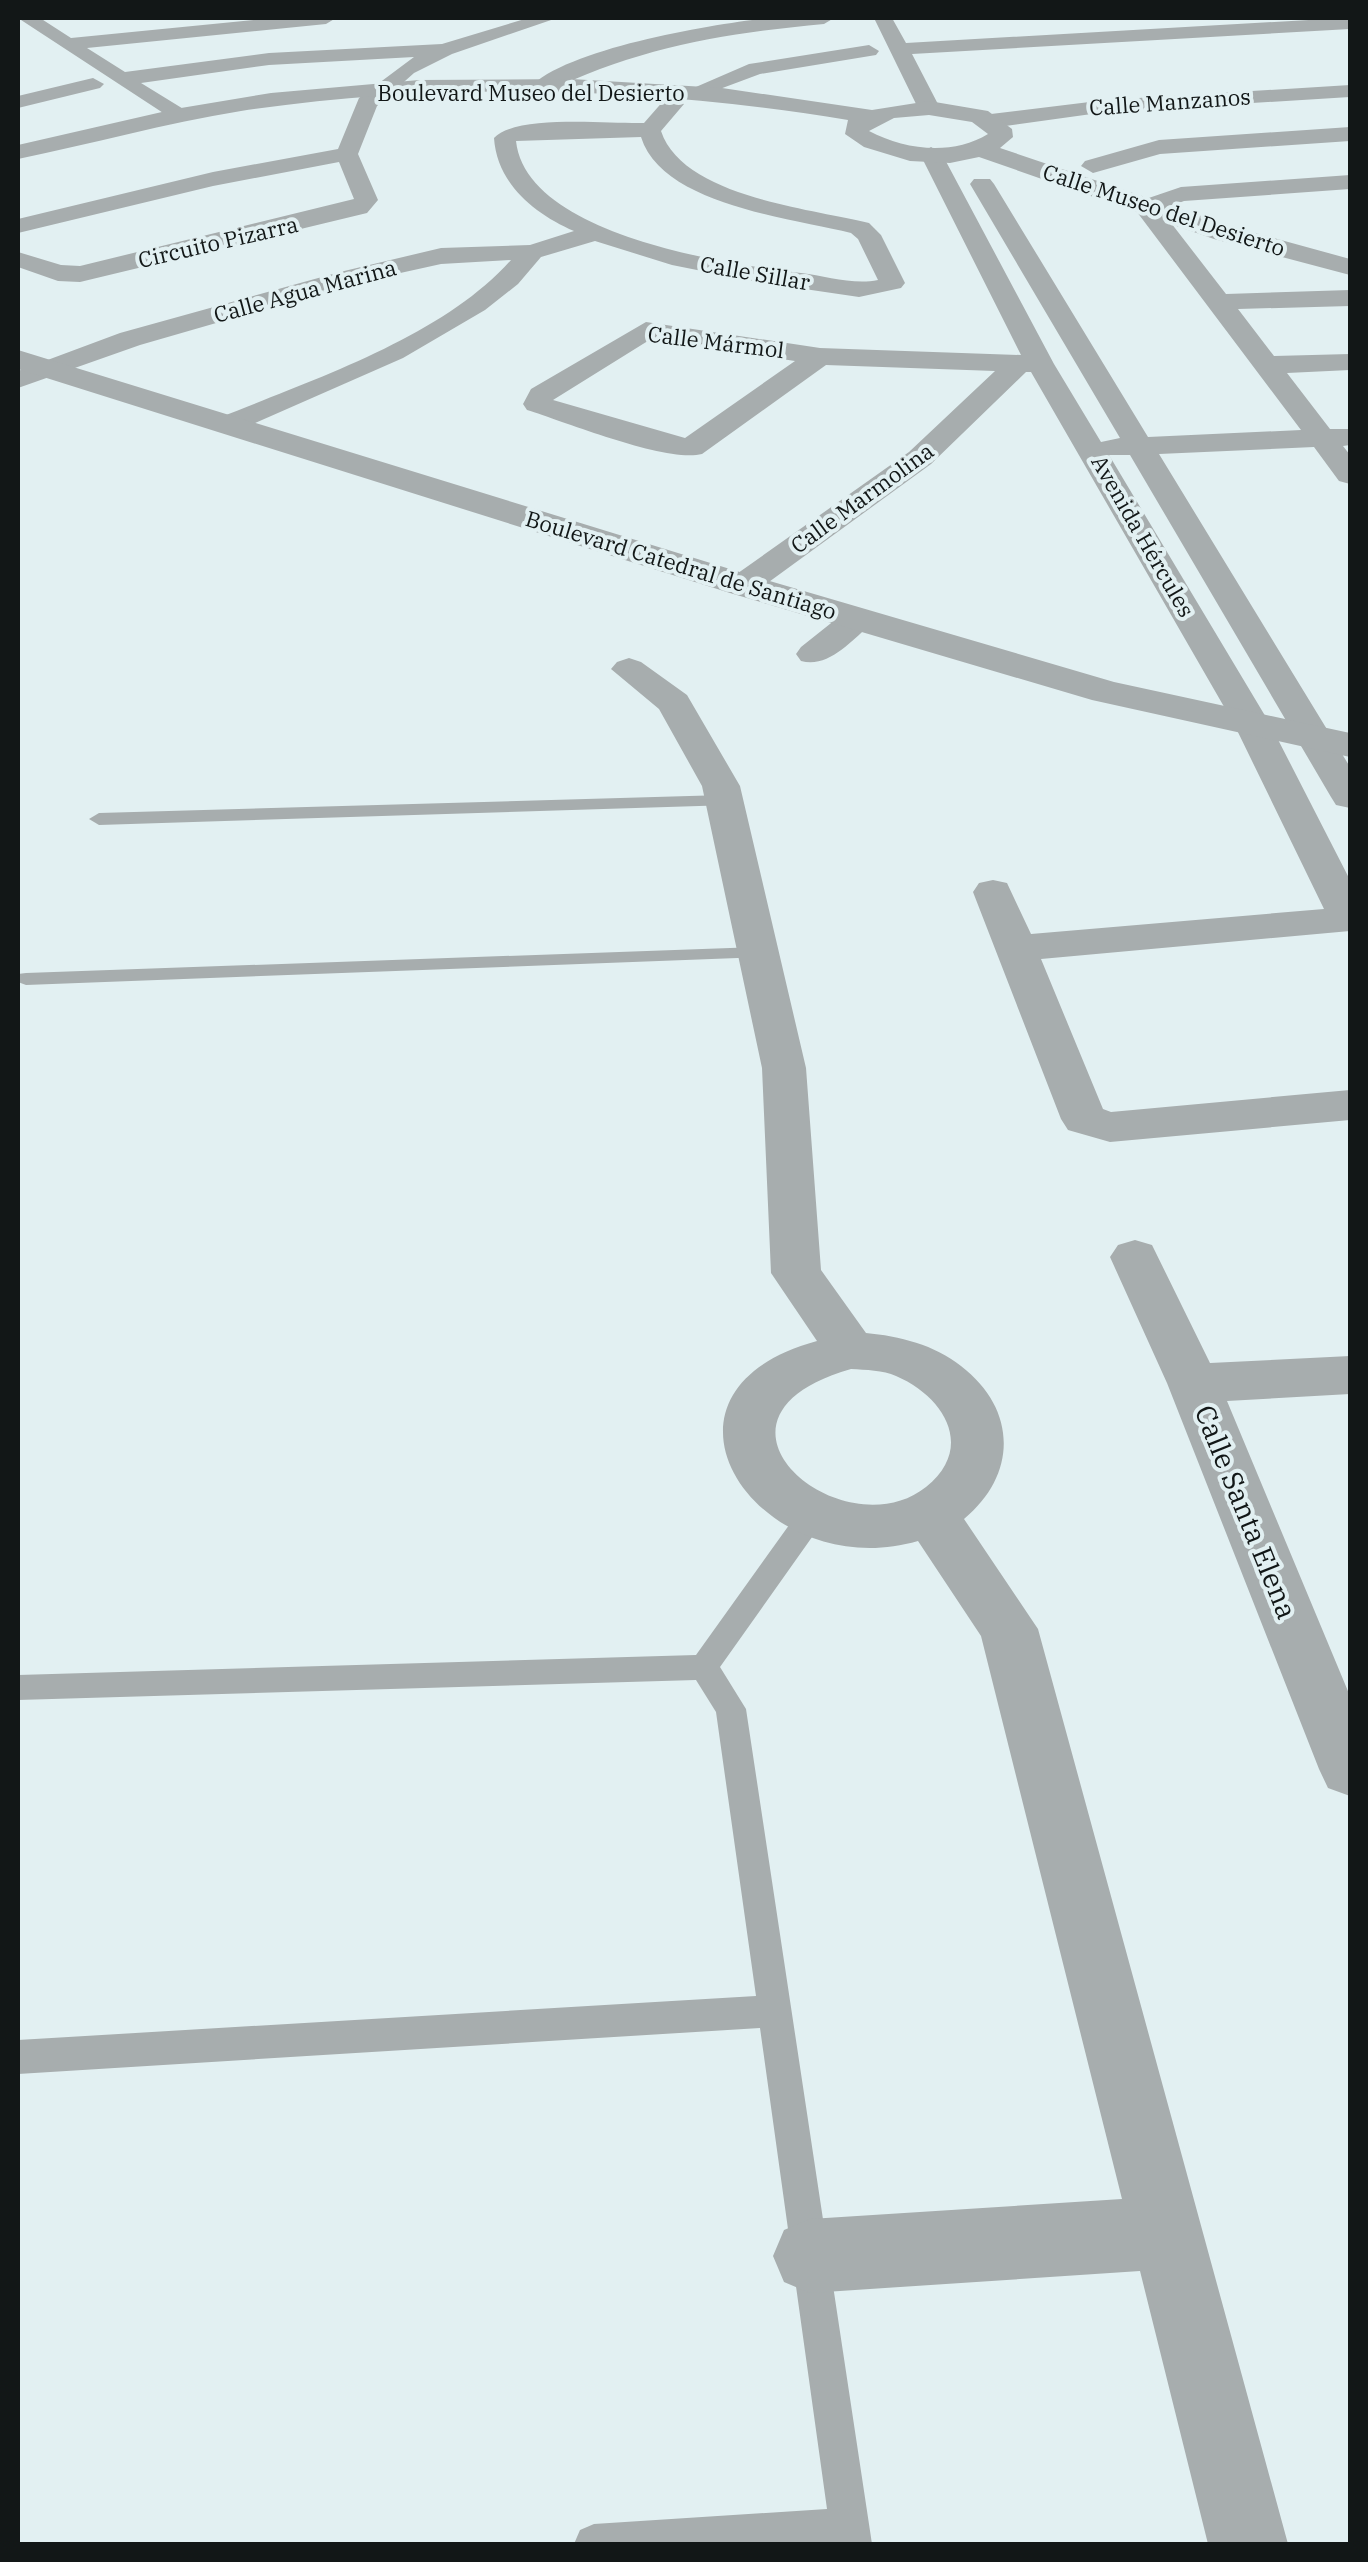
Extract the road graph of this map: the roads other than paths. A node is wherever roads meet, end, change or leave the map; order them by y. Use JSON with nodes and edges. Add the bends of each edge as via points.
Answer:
{"nodes":[{"id":1,"x":27,"y":18,"type":"edge"},
{"id":2,"x":326,"y":18,"type":"edge"},
{"id":3,"x":547,"y":18,"type":"edge"},
{"id":4,"x":824,"y":18,"type":"edge"},
{"id":5,"x":884,"y":18,"type":"edge"},
{"id":6,"x":1002,"y":18,"type":"edge"},
{"id":7,"x":1350,"y":23,"type":"edge"},
{"id":8,"x":18,"y":36,"type":"edge"},
{"id":9,"x":1021,"y":40,"type":"junction"},
{"id":10,"x":69,"y":44,"type":"junction"},
{"id":11,"x":901,"y":49,"type":"junction"},
{"id":12,"x":446,"y":50,"type":"junction"},
{"id":13,"x":868,"y":50,"type":"dead end"},
{"id":14,"x":122,"y":79,"type":"junction"},
{"id":15,"x":93,"y":84,"type":"junction"},
{"id":16,"x":540,"y":88,"type":"junction"},
{"id":17,"x":1050,"y":88,"type":"dead end"},
{"id":18,"x":1350,"y":90,"type":"edge"},
{"id":19,"x":373,"y":97,"type":"junction"},
{"id":20,"x":683,"y":99,"type":"junction"},
{"id":21,"x":18,"y":102,"type":"edge"},
{"id":22,"x":928,"y":108,"type":"junction"},
{"id":23,"x":1067,"y":110,"type":"junction"},
{"id":24,"x":875,"y":112,"type":"junction"},
{"id":25,"x":177,"y":115,"type":"junction"},
{"id":26,"x":150,"y":120,"type":"junction"},
{"id":27,"x":650,"y":130,"type":"junction"},
{"id":28,"x":1350,"y":134,"type":"edge"},
{"id":29,"x":983,"y":140,"type":"junction"},
{"id":30,"x":18,"y":152,"type":"edge"},
{"id":31,"x":346,"y":154,"type":"junction"},
{"id":32,"x":931,"y":154,"type":"junction"},
{"id":33,"x":18,"y":163,"type":"edge"},
{"id":34,"x":1093,"y":166,"type":"junction"},
{"id":35,"x":1054,"y":175,"type":"junction"},
{"id":36,"x":979,"y":180,"type":"junction"},
{"id":37,"x":1350,"y":182,"type":"edge"},
{"id":38,"x":1181,"y":194,"type":"junction"},
{"id":39,"x":1146,"y":207,"type":"junction"},
{"id":40,"x":18,"y":226,"type":"edge"},
{"id":41,"x":598,"y":232,"type":"junction"},
{"id":42,"x":1350,"y":244,"type":"edge"},
{"id":43,"x":532,"y":252,"type":"junction"},
{"id":44,"x":18,"y":259,"type":"edge"},
{"id":45,"x":1350,"y":267,"type":"edge"},
{"id":46,"x":1350,"y":298,"type":"edge"},
{"id":47,"x":1220,"y":302,"type":"junction"},
{"id":48,"x":820,"y":356,"type":"junction"},
{"id":49,"x":1350,"y":362,"type":"edge"},
{"id":50,"x":1029,"y":364,"type":"junction"},
{"id":51,"x":1268,"y":365,"type":"junction"},
{"id":52,"x":27,"y":369,"type":"edge"},
{"id":53,"x":228,"y":424,"type":"junction"},
{"id":54,"x":1336,"y":438,"type":"edge"},
{"id":55,"x":1138,"y":446,"type":"junction"},
{"id":56,"x":1092,"y":448,"type":"junction"},
{"id":57,"x":1350,"y":475,"type":"edge"},
{"id":58,"x":743,"y":584,"type":"junction"},
{"id":59,"x":856,"y":619,"type":"junction"},
{"id":60,"x":813,"y":654,"type":"dead end"},
{"id":61,"x":628,"y":669,"type":"dead end"},
{"id":62,"x":1252,"y":724,"type":"junction"},
{"id":63,"x":1314,"y":737,"type":"junction"},
{"id":64,"x":1350,"y":745,"type":"edge"},
{"id":65,"x":1350,"y":796,"type":"edge"},
{"id":66,"x":724,"y":801,"type":"junction"},
{"id":67,"x":99,"y":819,"type":"dead end"},
{"id":68,"x":993,"y":892,"type":"dead end"},
{"id":69,"x":1350,"y":920,"type":"edge"},
{"id":70,"x":1017,"y":948,"type":"junction"},
{"id":71,"x":758,"y":953,"type":"junction"},
{"id":72,"x":26,"y":978,"type":"dead end"},
{"id":73,"x":1350,"y":1105,"type":"edge"},
{"id":74,"x":1136,"y":1257,"type":"dead end"},
{"id":75,"x":851,"y":1350,"type":"junction"},
{"id":76,"x":1350,"y":1376,"type":"edge"},
{"id":77,"x":1193,"y":1383,"type":"junction"},
{"id":78,"x":930,"y":1514,"type":"junction"},
{"id":79,"x":812,"y":1515,"type":"junction"},
{"id":80,"x":1329,"y":1662,"type":"edge"},
{"id":81,"x":704,"y":1667,"type":"junction"},
{"id":82,"x":18,"y":1687,"type":"edge"},
{"id":83,"x":1350,"y":1769,"type":"edge"},
{"id":84,"x":775,"y":2012,"type":"junction"},
{"id":85,"x":18,"y":2058,"type":"edge"},
{"id":86,"x":1167,"y":2234,"type":"junction"},
{"id":87,"x":810,"y":2256,"type":"junction"},
{"id":88,"x":851,"y":2536,"type":"edge"},
{"id":89,"x":594,"y":2544,"type":"edge"},
{"id":90,"x":1248,"y":2544,"type":"edge"}],
"edges":[{"from":1,"to":10,"type":"street"},
{"from":2,"to":10,"type":"street"},
{"from":3,"to":12,"type":"street"},
{"from":4,"to":16,"type":"street","via":[[663,40],[604,57]]},
{"from":5,"to":11,"type":"street"},
{"from":6,"to":9,"type":"street"},
{"from":7,"to":9,"type":"street"},
{"from":8,"to":15,"type":"street"},
{"from":9,"to":11,"type":"street"},
{"from":10,"to":14,"type":"street"},
{"from":11,"to":22,"type":"street"},
{"from":12,"to":14,"type":"street","via":[[226,62]]},
{"from":12,"to":19,"type":"street","via":[[407,69]]},
{"from":13,"to":20,"type":"street","via":[[756,68]]},
{"from":14,"to":25,"type":"street"},
{"from":15,"to":21,"type":"street"},
{"from":15,"to":26,"type":"street"},
{"from":16,"to":19,"type":"street","name":"Boulevard Museo del Desierto"},
{"from":16,"to":20,"type":"street","name":"Boulevard Museo del Desierto"},
{"from":17,"to":23,"type":"street"},
{"from":18,"to":23,"type":"street","name":"Calle Manzanos"},
{"from":19,"to":20,"type":"street","name":"Boulevard Museo del Desierto"},
{"from":19,"to":25,"type":"street","name":"Boulevard Museo del Desierto","via":[[274,100]]},
{"from":19,"to":31,"type":"street"},
{"from":19,"to":33,"type":"street","name":"Boulevard Museo del Desierto","via":[[191,122]]},
{"from":20,"to":24,"type":"street","name":"Boulevard Museo del Desierto"},
{"from":20,"to":27,"type":"street"},
{"from":22,"to":24,"type":"street","name":"Boulevard Museo del Desierto"},
{"from":22,"to":29,"type":"street","name":"Boulevard Museo del Desierto","via":[[964,112]]},
{"from":23,"to":29,"type":"street","name":"Calle Manzanos"},
{"from":24,"to":32,"type":"street","via":[[857,134],[872,144]]},
{"from":25,"to":26,"type":"street","name":"Boulevard Museo del Desierto"},
{"from":26,"to":30,"type":"street","name":"Boulevard Museo del Desierto"},
{"from":27,"to":41,"type":"street","name":"Calle Sillar","via":[[532,130],[505,138],[505,154],[519,180],[548,207]]},
{"from":27,"to":41,"type":"street","name":"Calle Sillar","via":[[650,143],[664,162],[699,184],[866,232],[892,284],[860,288],[763,277]]},
{"from":28,"to":34,"type":"street","via":[[1159,147]]},
{"from":29,"to":32,"type":"street"},
{"from":29,"to":34,"type":"street","name":"Calle Museo del Desierto"},
{"from":29,"to":35,"type":"street","name":"Calle Museo del Desierto"},
{"from":29,"to":36,"type":"street","name":"Avenida Hércules"},
{"from":31,"to":40,"type":"street"},
{"from":31,"to":44,"type":"street","name":"Circuito Pizarra","via":[[366,200],[348,211],[80,274]]},
{"from":32,"to":50,"type":"street","name":"Avenida Hércules"},
{"from":34,"to":38,"type":"street","name":"Calle Museo del Desierto"},
{"from":35,"to":36,"type":"street"},
{"from":35,"to":39,"type":"street","name":"Calle Museo del Desierto"},
{"from":36,"to":55,"type":"street","name":"Avenida Hércules"},
{"from":37,"to":38,"type":"street"},
{"from":38,"to":39,"type":"street"},
{"from":38,"to":42,"type":"street","name":"Calle Museo del Desierto"},
{"from":39,"to":45,"type":"street","name":"Calle Museo del Desierto"},
{"from":39,"to":47,"type":"street"},
{"from":41,"to":43,"type":"street","name":"Calle Agua Marina"},
{"from":43,"to":52,"type":"street","name":"Calle Agua Marina","via":[[415,261]]},
{"from":43,"to":53,"type":"street","via":[[506,284],[422,336]]},
{"from":46,"to":47,"type":"street"},
{"from":47,"to":51,"type":"street"},
{"from":48,"to":48,"type":"street","name":"Calle Mármol","via":[[646,330],[541,395],[537,404],[691,448]]},
{"from":48,"to":50,"type":"street","name":"Calle Mármol"},
{"from":49,"to":51,"type":"street"},
{"from":50,"to":56,"type":"street","name":"Avenida Hércules"},
{"from":50,"to":58,"type":"street","name":"Calle Marmolina","via":[[920,458]]},
{"from":51,"to":54,"type":"street"},
{"from":52,"to":53,"type":"street","name":"Boulevard Catedral de Santiago"},
{"from":53,"to":58,"type":"street","name":"Boulevard Catedral de Santiago"},
{"from":54,"to":55,"type":"street"},
{"from":54,"to":57,"type":"street"},
{"from":55,"to":56,"type":"street"},
{"from":55,"to":63,"type":"street","name":"Avenida Hércules"},
{"from":56,"to":62,"type":"street","name":"Avenida Hércules"},
{"from":58,"to":59,"type":"street","name":"Boulevard Catedral de Santiago"},
{"from":59,"to":60,"type":"street"},
{"from":59,"to":62,"type":"street","name":"Boulevard Catedral de Santiago","via":[[1135,700]]},
{"from":61,"to":66,"type":"street","via":[[674,703]]},
{"from":62,"to":63,"type":"street","name":"Boulevard Catedral de Santiago"},
{"from":62,"to":69,"type":"street","name":"Avenida Hércules"},
{"from":63,"to":64,"type":"street","name":"Boulevard Catedral de Santiago"},
{"from":63,"to":65,"type":"street","name":"Avenida Hércules"},
{"from":66,"to":67,"type":"lane"},
{"from":66,"to":71,"type":"street"},
{"from":68,"to":70,"type":"street"},
{"from":69,"to":70,"type":"street"},
{"from":70,"to":73,"type":"street","via":[[1090,1123],[1110,1127]]},
{"from":71,"to":72,"type":"lane"},
{"from":71,"to":75,"type":"street","via":[[784,1068],[796,1273]]},
{"from":74,"to":77,"type":"street","name":"Calle Santa Elena"},
{"from":75,"to":78,"type":"street","via":[[916,1362],[948,1381],[970,1407],[980,1436],[976,1467],[960,1494]]},
{"from":75,"to":79,"type":"street","via":[[789,1367],[766,1385],[752,1408],[747,1438],[756,1467],[778,1494]]},
{"from":76,"to":77,"type":"street"},
{"from":77,"to":80,"type":"street","name":"Calle Santa Elena"},
{"from":78,"to":79,"type":"street","via":[[892,1526]]},
{"from":78,"to":86,"type":"street","via":[[1009,1628]]},
{"from":79,"to":81,"type":"lane"},
{"from":80,"to":83,"type":"street","name":"Calle Santa Elena"},
{"from":81,"to":82,"type":"lane"},
{"from":81,"to":84,"type":"lane","via":[[731,1710]]},
{"from":84,"to":85,"type":"lane"},
{"from":84,"to":87,"type":"lane"},
{"from":86,"to":87,"type":"street"},
{"from":86,"to":90,"type":"street"},
{"from":87,"to":88,"type":"lane"},
{"from":88,"to":89,"type":"lane"}]}
